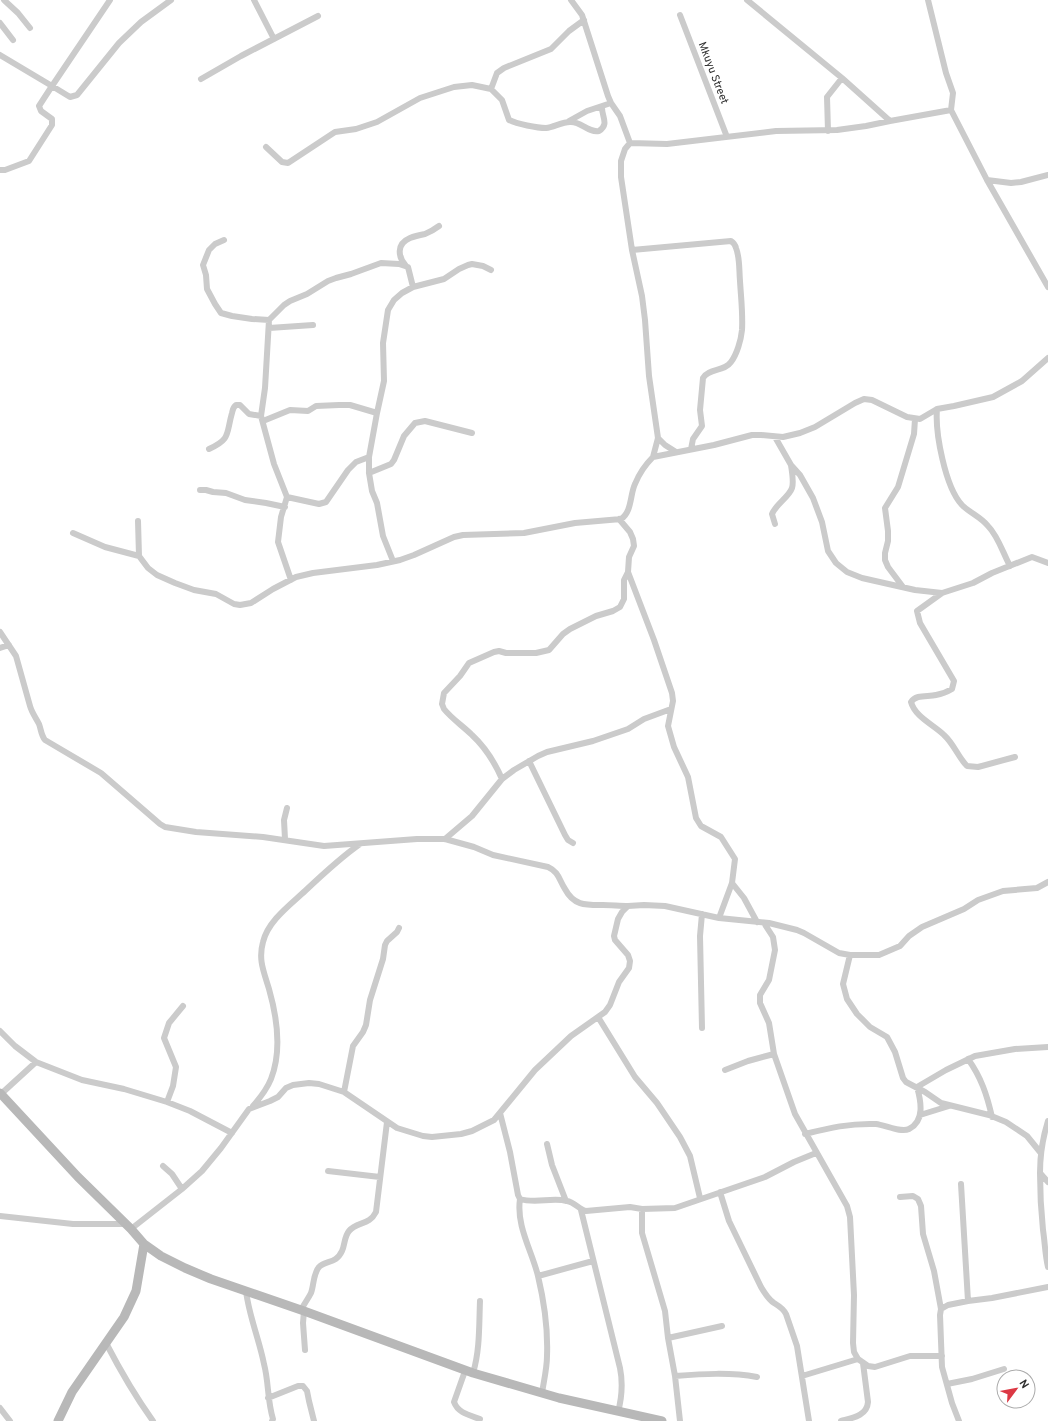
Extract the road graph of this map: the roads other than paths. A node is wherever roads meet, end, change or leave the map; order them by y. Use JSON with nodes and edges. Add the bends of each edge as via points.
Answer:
{"nodes":[{"id":1,"x":4,"y":0,"type":"edge"},
{"id":2,"x":110,"y":0,"type":"edge"},
{"id":3,"x":172,"y":0,"type":"edge"},
{"id":4,"x":254,"y":0,"type":"edge"},
{"id":5,"x":571,"y":0,"type":"edge"},
{"id":6,"x":747,"y":0,"type":"edge"},
{"id":7,"x":928,"y":0,"type":"edge"},
{"id":8,"x":318,"y":16,"type":"dead end"},
{"id":9,"x":680,"y":16,"type":"dead end"},
{"id":10,"x":584,"y":20,"type":"junction"},
{"id":11,"x":0,"y":23,"type":"edge"},
{"id":12,"x":30,"y":28,"type":"dead end"},
{"id":13,"x":274,"y":39,"type":"junction"},
{"id":14,"x":13,"y":40,"type":"dead end"},
{"id":15,"x":2,"y":56,"type":"edge"},
{"id":16,"x":0,"y":64,"type":"edge"},
{"id":17,"x":842,"y":78,"type":"junction"},
{"id":18,"x":201,"y":79,"type":"dead end"},
{"id":19,"x":52,"y":86,"type":"junction"},
{"id":20,"x":491,"y":89,"type":"junction"},
{"id":21,"x":611,"y":103,"type":"junction"},
{"id":22,"x":602,"y":106,"type":"junction"},
{"id":23,"x":951,"y":110,"type":"junction"},
{"id":24,"x":890,"y":120,"type":"junction"},
{"id":25,"x":569,"y":122,"type":"junction"},
{"id":26,"x":828,"y":131,"type":"junction"},
{"id":27,"x":727,"y":137,"type":"junction"},
{"id":28,"x":630,"y":143,"type":"junction"},
{"id":29,"x":266,"y":147,"type":"dead end"},
{"id":30,"x":0,"y":170,"type":"edge"},
{"id":31,"x":1048,"y":174,"type":"edge"},
{"id":32,"x":987,"y":180,"type":"junction"},
{"id":33,"x":439,"y":226,"type":"dead end"},
{"id":34,"x":224,"y":240,"type":"dead end"},
{"id":35,"x":632,"y":250,"type":"junction"},
{"id":36,"x":408,"y":267,"type":"junction"},
{"id":37,"x":491,"y":270,"type":"dead end"},
{"id":38,"x":1046,"y":277,"type":"edge"},
{"id":39,"x":413,"y":287,"type":"junction"},
{"id":40,"x":1048,"y":287,"type":"edge"},
{"id":41,"x":270,"y":320,"type":"junction"},
{"id":42,"x":313,"y":325,"type":"dead end"},
{"id":43,"x":269,"y":328,"type":"junction"},
{"id":44,"x":1048,"y":358,"type":"edge"},
{"id":45,"x":937,"y":408,"type":"junction"},
{"id":46,"x":377,"y":413,"type":"junction"},
{"id":47,"x":262,"y":419,"type":"junction"},
{"id":48,"x":915,"y":419,"type":"junction"},
{"id":49,"x":472,"y":433,"type":"dead end"},
{"id":50,"x":776,"y":437,"type":"junction"},
{"id":51,"x":658,"y":438,"type":"junction"},
{"id":52,"x":209,"y":449,"type":"dead end"},
{"id":53,"x":691,"y":449,"type":"junction"},
{"id":54,"x":676,"y":452,"type":"junction"},
{"id":55,"x":369,"y":457,"type":"junction"},
{"id":56,"x":653,"y":457,"type":"junction"},
{"id":57,"x":791,"y":465,"type":"junction"},
{"id":58,"x":369,"y":473,"type":"junction"},
{"id":59,"x":200,"y":490,"type":"dead end"},
{"id":60,"x":287,"y":497,"type":"junction"},
{"id":61,"x":285,"y":507,"type":"junction"},
{"id":62,"x":619,"y":519,"type":"junction"},
{"id":63,"x":138,"y":521,"type":"dead end"},
{"id":64,"x":775,"y":524,"type":"dead end"},
{"id":65,"x":73,"y":533,"type":"dead end"},
{"id":66,"x":139,"y":556,"type":"junction"},
{"id":67,"x":393,"y":561,"type":"junction"},
{"id":68,"x":1048,"y":563,"type":"edge"},
{"id":69,"x":1010,"y":566,"type":"junction"},
{"id":70,"x":628,"y":572,"type":"junction"},
{"id":71,"x":291,"y":580,"type":"junction"},
{"id":72,"x":903,"y":586,"type":"junction"},
{"id":73,"x":942,"y":593,"type":"junction"},
{"id":74,"x":0,"y":632,"type":"edge"},
{"id":75,"x":9,"y":645,"type":"junction"},
{"id":76,"x":0,"y":648,"type":"edge"},
{"id":77,"x":671,"y":709,"type":"junction"},
{"id":78,"x":1015,"y":757,"type":"dead end"},
{"id":79,"x":529,"y":761,"type":"junction"},
{"id":80,"x":502,"y":779,"type":"junction"},
{"id":81,"x":287,"y":808,"type":"dead end"},
{"id":82,"x":285,"y":839,"type":"junction"},
{"id":83,"x":445,"y":839,"type":"junction"},
{"id":84,"x":362,"y":843,"type":"junction"},
{"id":85,"x":574,"y":843,"type":"dead end"},
{"id":86,"x":1048,"y":882,"type":"edge"},
{"id":87,"x":732,"y":883,"type":"junction"},
{"id":88,"x":628,"y":906,"type":"junction"},
{"id":89,"x":702,"y":914,"type":"junction"},
{"id":90,"x":719,"y":918,"type":"junction"},
{"id":91,"x":757,"y":922,"type":"junction"},
{"id":92,"x":764,"y":923,"type":"junction"},
{"id":93,"x":399,"y":928,"type":"dead end"},
{"id":94,"x":850,"y":955,"type":"junction"},
{"id":95,"x":183,"y":1006,"type":"dead end"},
{"id":96,"x":598,"y":1017,"type":"junction"},
{"id":97,"x":702,"y":1028,"type":"dead end"},
{"id":98,"x":0,"y":1031,"type":"edge"},
{"id":99,"x":1048,"y":1047,"type":"edge"},
{"id":100,"x":774,"y":1054,"type":"junction"},
{"id":101,"x":968,"y":1059,"type":"junction"},
{"id":102,"x":36,"y":1062,"type":"junction"},
{"id":103,"x":725,"y":1070,"type":"dead end"},
{"id":104,"x":917,"y":1087,"type":"junction"},
{"id":105,"x":344,"y":1092,"type":"junction"},
{"id":106,"x":0,"y":1093,"type":"edge"},
{"id":107,"x":166,"y":1102,"type":"junction"},
{"id":108,"x":253,"y":1106,"type":"junction"},
{"id":109,"x":949,"y":1106,"type":"junction"},
{"id":110,"x":500,"y":1113,"type":"junction"},
{"id":111,"x":920,"y":1115,"type":"junction"},
{"id":112,"x":992,"y":1117,"type":"junction"},
{"id":113,"x":1048,"y":1121,"type":"edge"},
{"id":114,"x":388,"y":1122,"type":"junction"},
{"id":115,"x":232,"y":1133,"type":"junction"},
{"id":116,"x":805,"y":1134,"type":"junction"},
{"id":117,"x":547,"y":1144,"type":"dead end"},
{"id":118,"x":1040,"y":1152,"type":"junction"},
{"id":119,"x":816,"y":1153,"type":"junction"},
{"id":120,"x":163,"y":1166,"type":"dead end"},
{"id":121,"x":328,"y":1171,"type":"dead end"},
{"id":122,"x":1040,"y":1173,"type":"junction"},
{"id":123,"x":380,"y":1177,"type":"junction"},
{"id":124,"x":1048,"y":1182,"type":"edge"},
{"id":125,"x":961,"y":1184,"type":"dead end"},
{"id":126,"x":182,"y":1189,"type":"junction"},
{"id":127,"x":720,"y":1192,"type":"junction"},
{"id":128,"x":900,"y":1197,"type":"dead end"},
{"id":129,"x":700,"y":1198,"type":"junction"},
{"id":130,"x":520,"y":1199,"type":"junction"},
{"id":131,"x":566,"y":1201,"type":"junction"},
{"id":132,"x":642,"y":1209,"type":"junction"},
{"id":133,"x":581,"y":1210,"type":"junction"},
{"id":134,"x":0,"y":1216,"type":"edge"},
{"id":135,"x":129,"y":1226,"type":"junction"},
{"id":136,"x":144,"y":1244,"type":"junction"},
{"id":137,"x":593,"y":1261,"type":"junction"},
{"id":138,"x":1048,"y":1267,"type":"edge"},
{"id":139,"x":538,"y":1276,"type":"junction"},
{"id":140,"x":1048,"y":1287,"type":"edge"},
{"id":141,"x":246,"y":1291,"type":"junction"},
{"id":142,"x":480,"y":1301,"type":"dead end"},
{"id":143,"x":968,"y":1301,"type":"junction"},
{"id":144,"x":941,"y":1309,"type":"junction"},
{"id":145,"x":302,"y":1310,"type":"junction"},
{"id":146,"x":722,"y":1326,"type":"dead end"},
{"id":147,"x":668,"y":1338,"type":"junction"},
{"id":148,"x":106,"y":1343,"type":"junction"},
{"id":149,"x":305,"y":1350,"type":"dead end"},
{"id":150,"x":942,"y":1356,"type":"junction"},
{"id":151,"x":860,"y":1361,"type":"junction"},
{"id":152,"x":469,"y":1372,"type":"junction"},
{"id":153,"x":996,"y":1372,"type":"edge"},
{"id":154,"x":675,"y":1376,"type":"junction"},
{"id":155,"x":802,"y":1376,"type":"junction"},
{"id":156,"x":757,"y":1377,"type":"dead end"},
{"id":157,"x":947,"y":1384,"type":"junction"},
{"id":158,"x":542,"y":1392,"type":"junction"},
{"id":159,"x":268,"y":1398,"type":"junction"},
{"id":160,"x":1,"y":1412,"type":"edge"},
{"id":161,"x":618,"y":1412,"type":"junction"},
{"id":162,"x":480,"y":1419,"type":"dead end"},
{"id":163,"x":10,"y":1421,"type":"edge"},
{"id":164,"x":58,"y":1421,"type":"edge"},
{"id":165,"x":153,"y":1421,"type":"edge"},
{"id":166,"x":272,"y":1421,"type":"edge"},
{"id":167,"x":314,"y":1421,"type":"edge"},
{"id":168,"x":662,"y":1421,"type":"edge"},
{"id":169,"x":680,"y":1421,"type":"edge"},
{"id":170,"x":809,"y":1421,"type":"edge"},
{"id":171,"x":840,"y":1421,"type":"edge"},
{"id":172,"x":959,"y":1421,"type":"edge"}],
"edges":[{"from":1,"to":12,"type":"street"},
{"from":2,"to":19,"type":"street"},
{"from":3,"to":19,"type":"street","via":[[141,22],[119,43],[77,95],[70,97]]},
{"from":4,"to":13,"type":"street"},
{"from":5,"to":10,"type":"street"},
{"from":6,"to":17,"type":"street"},
{"from":7,"to":23,"type":"street","via":[[953,92]]},
{"from":8,"to":13,"type":"street"},
{"from":9,"to":27,"type":"street","name":"Mkuyu Street"},
{"from":10,"to":20,"type":"street","via":[[568,30],[552,48],[497,73]]},
{"from":10,"to":21,"type":"street"},
{"from":11,"to":14,"type":"street"},
{"from":13,"to":18,"type":"street"},
{"from":15,"to":16,"type":"street"},
{"from":15,"to":19,"type":"street"},
{"from":17,"to":24,"type":"street"},
{"from":17,"to":26,"type":"street","via":[[827,97]]},
{"from":19,"to":30,"type":"street","via":[[39,106],[40,111],[52,119],[52,125],[29,161]]},
{"from":20,"to":25,"type":"street","via":[[502,100],[511,122],[541,128]]},
{"from":20,"to":29,"type":"street","via":[[472,85],[462,86],[420,98],[377,122],[335,132],[288,163],[282,162]]},
{"from":21,"to":22,"type":"street"},
{"from":21,"to":28,"type":"street","via":[[620,116]]},
{"from":22,"to":25,"type":"street","via":[[587,111]]},
{"from":22,"to":25,"type":"street","via":[[606,123],[599,131],[591,131]]},
{"from":23,"to":24,"type":"street"},
{"from":23,"to":32,"type":"street"},
{"from":24,"to":26,"type":"street"},
{"from":26,"to":27,"type":"street","via":[[776,131]]},
{"from":27,"to":28,"type":"street","via":[[667,144]]},
{"from":28,"to":35,"type":"street","via":[[621,161],[621,177]]},
{"from":31,"to":32,"type":"street","via":[[1011,183]]},
{"from":32,"to":38,"type":"street"},
{"from":33,"to":36,"type":"street","via":[[426,234],[404,241],[400,246],[400,256]]},
{"from":34,"to":41,"type":"street","via":[[209,250],[203,265],[207,289],[215,304],[221,313]]},
{"from":35,"to":51,"type":"street","via":[[644,314]]},
{"from":35,"to":53,"type":"street","via":[[720,241],[731,241],[736,246],[742,331],[731,363],[702,378],[702,426]]},
{"from":36,"to":39,"type":"street"},
{"from":36,"to":41,"type":"street","via":[[381,263],[328,281],[284,305]]},
{"from":37,"to":39,"type":"street","via":[[472,264],[444,279]]},
{"from":38,"to":40,"type":"street"},
{"from":39,"to":46,"type":"street","via":[[394,300],[388,310],[383,343],[384,381]]},
{"from":41,"to":43,"type":"street"},
{"from":42,"to":43,"type":"street"},
{"from":43,"to":47,"type":"street"},
{"from":44,"to":45,"type":"street","via":[[1022,381],[993,397]]},
{"from":45,"to":48,"type":"street","via":[[920,419]]},
{"from":45,"to":69,"type":"street","via":[[939,443],[952,487],[961,504],[989,526]]},
{"from":46,"to":47,"type":"street","via":[[339,404],[316,406],[308,411],[290,410]]},
{"from":46,"to":55,"type":"street"},
{"from":47,"to":52,"type":"street","via":[[236,405],[226,437]]},
{"from":47,"to":60,"type":"street","via":[[274,464]]},
{"from":48,"to":50,"type":"street","via":[[864,399],[815,427],[795,435]]},
{"from":48,"to":72,"type":"street","via":[[914,434],[898,487],[885,508],[888,541],[884,553],[885,560]]},
{"from":49,"to":58,"type":"street","via":[[426,421],[415,423],[404,436],[391,464]]},
{"from":50,"to":53,"type":"street","via":[[752,435]]},
{"from":50,"to":57,"type":"street"},
{"from":51,"to":54,"type":"street","via":[[665,446]]},
{"from":51,"to":56,"type":"street"},
{"from":53,"to":54,"type":"street"},
{"from":54,"to":56,"type":"street"},
{"from":55,"to":58,"type":"street"},
{"from":55,"to":60,"type":"street","via":[[356,462],[348,470],[326,502],[319,504]]},
{"from":56,"to":62,"type":"street","via":[[634,484],[626,516]]},
{"from":57,"to":64,"type":"street","via":[[792,487],[774,509],[772,514]]},
{"from":57,"to":72,"type":"street","via":[[813,498],[822,522],[828,551],[836,563],[847,572],[862,578]]},
{"from":58,"to":67,"type":"street","via":[[383,536]]},
{"from":59,"to":61,"type":"street","via":[[226,493],[245,500]]},
{"from":60,"to":61,"type":"street"},
{"from":61,"to":71,"type":"street","via":[[279,526],[278,542]]},
{"from":62,"to":67,"type":"street","via":[[575,523],[524,533],[463,535]]},
{"from":62,"to":70,"type":"street","via":[[633,539],[634,546],[629,558]]},
{"from":63,"to":66,"type":"street"},
{"from":65,"to":66,"type":"street","via":[[105,547]]},
{"from":66,"to":71,"type":"street","via":[[157,575],[194,590],[216,594],[240,605],[251,604]]},
{"from":67,"to":71,"type":"street","via":[[313,573]]},
{"from":68,"to":69,"type":"street","via":[[1032,557]]},
{"from":69,"to":73,"type":"street","via":[[973,583]]},
{"from":70,"to":77,"type":"street","via":[[672,693]]},
{"from":70,"to":80,"type":"street","via":[[624,580],[624,599],[620,607],[570,629],[544,652],[500,651],[469,663],[444,692],[444,709],[484,748]]},
{"from":72,"to":73,"type":"street"},
{"from":73,"to":78,"type":"street","via":[[917,611],[917,617],[950,672],[954,685],[952,689],[936,695],[912,699],[912,705],[923,719],[944,734],[967,766],[978,766]]},
{"from":74,"to":75,"type":"street"},
{"from":75,"to":76,"type":"street"},
{"from":75,"to":82,"type":"street","via":[[16,656],[32,714],[45,740],[96,769],[160,824],[196,832]]},
{"from":77,"to":79,"type":"street","via":[[593,741],[547,752]]},
{"from":77,"to":87,"type":"street","via":[[668,726],[674,747],[688,777],[696,818],[701,826],[721,837],[732,851],[735,858]]},
{"from":79,"to":80,"type":"street"},
{"from":79,"to":85,"type":"street","via":[[564,834]]},
{"from":80,"to":83,"type":"street","via":[[472,816]]},
{"from":81,"to":82,"type":"street","via":[[284,820]]},
{"from":82,"to":84,"type":"street","via":[[324,846]]},
{"from":83,"to":84,"type":"street"},
{"from":83,"to":88,"type":"street","via":[[493,855],[548,867],[558,874],[571,897],[579,903],[588,906]]},
{"from":84,"to":108,"type":"street","via":[[333,865],[281,913],[263,940],[260,961],[275,1014],[276,1058],[271,1080]]},
{"from":86,"to":94,"type":"street","via":[[1037,888],[1003,891],[978,900],[922,928],[890,951],[879,955]]},
{"from":87,"to":90,"type":"street"},
{"from":87,"to":91,"type":"street","via":[[744,898]]},
{"from":88,"to":89,"type":"street","via":[[665,906]]},
{"from":88,"to":96,"type":"street","via":[[618,918],[614,936],[628,955],[629,968],[619,982],[610,1005]]},
{"from":89,"to":90,"type":"street"},
{"from":89,"to":97,"type":"street"},
{"from":90,"to":91,"type":"street"},
{"from":91,"to":92,"type":"street"},
{"from":92,"to":94,"type":"street","via":[[796,930],[839,953]]},
{"from":92,"to":100,"type":"street","via":[[773,937],[775,950],[769,980],[760,995],[760,1003],[769,1023]]},
{"from":93,"to":105,"type":"street","via":[[385,945],[366,1025],[353,1046]]},
{"from":94,"to":104,"type":"street","via":[[843,984],[847,999],[863,1020],[887,1037],[903,1078]]},
{"from":95,"to":107,"type":"street","via":[[169,1024],[164,1038],[176,1067],[173,1086]]},
{"from":96,"to":110,"type":"street","via":[[571,1036],[535,1070]]},
{"from":96,"to":129,"type":"street","via":[[635,1077],[680,1137],[690,1156]]},
{"from":98,"to":102,"type":"street"},
{"from":99,"to":101,"type":"street","via":[[980,1054]]},
{"from":100,"to":103,"type":"street"},
{"from":100,"to":116,"type":"street","via":[[790,1103]]},
{"from":101,"to":104,"type":"street"},
{"from":101,"to":112,"type":"street","via":[[983,1084]]},
{"from":102,"to":106,"type":"street"},
{"from":102,"to":107,"type":"street","via":[[82,1080]]},
{"from":104,"to":109,"type":"street"},
{"from":104,"to":111,"type":"street"},
{"from":105,"to":108,"type":"street","via":[[319,1084],[293,1084],[278,1097]]},
{"from":105,"to":114,"type":"street"},
{"from":106,"to":135,"type":"street","via":[[78,1177]]},
{"from":107,"to":115,"type":"street","via":[[190,1111]]},
{"from":108,"to":115,"type":"street","via":[[245,1113]]},
{"from":109,"to":111,"type":"street"},
{"from":109,"to":112,"type":"street"},
{"from":110,"to":114,"type":"street","via":[[494,1120],[472,1131],[432,1137],[413,1134]]},
{"from":110,"to":130,"type":"street"},
{"from":111,"to":116,"type":"street","via":[[912,1126],[903,1130],[877,1124],[852,1124]]},
{"from":112,"to":118,"type":"street","via":[[1006,1122],[1026,1136]]},
{"from":113,"to":118,"type":"street"},
{"from":114,"to":123,"type":"street"},
{"from":115,"to":126,"type":"street","via":[[202,1171]]},
{"from":116,"to":119,"type":"street"},
{"from":117,"to":131,"type":"street"},
{"from":118,"to":122,"type":"street"},
{"from":119,"to":127,"type":"street","via":[[764,1177]]},
{"from":119,"to":151,"type":"street","via":[[847,1206],[850,1217],[854,1295],[853,1343],[854,1352]]},
{"from":120,"to":126,"type":"street"},
{"from":121,"to":123,"type":"street"},
{"from":122,"to":124,"type":"street"},
{"from":122,"to":138,"type":"street","via":[[1041,1213]]},
{"from":123,"to":145,"type":"street","via":[[374,1217],[349,1230],[338,1256],[332,1262],[319,1267],[311,1293]]},
{"from":125,"to":143,"type":"street"},
{"from":126,"to":135,"type":"street"},
{"from":127,"to":129,"type":"street"},
{"from":127,"to":155,"type":"street","via":[[729,1221],[761,1287],[766,1296],[786,1314],[797,1346]]},
{"from":128,"to":144,"type":"street","via":[[912,1196],[918,1199],[921,1206],[923,1234],[934,1271]]},
{"from":129,"to":132,"type":"street","via":[[675,1208]]},
{"from":130,"to":131,"type":"street","via":[[529,1202]]},
{"from":130,"to":139,"type":"street","via":[[520,1219]]},
{"from":131,"to":133,"type":"street"},
{"from":132,"to":133,"type":"street"},
{"from":132,"to":147,"type":"street","via":[[642,1233],[665,1311]]},
{"from":133,"to":137,"type":"street"},
{"from":134,"to":135,"type":"street","via":[[73,1224]]},
{"from":135,"to":136,"type":"street"},
{"from":136,"to":141,"type":"street","via":[[185,1268]]},
{"from":136,"to":148,"type":"street","via":[[136,1291],[124,1317]]},
{"from":137,"to":139,"type":"street"},
{"from":137,"to":161,"type":"street","via":[[622,1374]]},
{"from":139,"to":158,"type":"street","via":[[548,1354]]},
{"from":140,"to":143,"type":"street"},
{"from":141,"to":145,"type":"street"},
{"from":141,"to":159,"type":"street","via":[[266,1371]]},
{"from":142,"to":152,"type":"street","via":[[476,1363]]},
{"from":143,"to":144,"type":"street"},
{"from":144,"to":150,"type":"street"},
{"from":145,"to":149,"type":"street"},
{"from":145,"to":152,"type":"street"},
{"from":146,"to":147,"type":"street"},
{"from":147,"to":154,"type":"street"},
{"from":148,"to":164,"type":"street","via":[[72,1392]]},
{"from":148,"to":165,"type":"street"},
{"from":150,"to":151,"type":"street","via":[[910,1356],[875,1367]]},
{"from":150,"to":157,"type":"street"},
{"from":151,"to":155,"type":"street"},
{"from":151,"to":171,"type":"street","via":[[868,1408],[865,1412]]},
{"from":152,"to":158,"type":"street"},
{"from":152,"to":162,"type":"street","via":[[454,1402],[463,1413]]},
{"from":153,"to":157,"type":"street"},
{"from":154,"to":156,"type":"street","via":[[742,1374]]},
{"from":154,"to":169,"type":"street"},
{"from":155,"to":170,"type":"street"},
{"from":157,"to":172,"type":"street"},
{"from":158,"to":161,"type":"street"},
{"from":159,"to":166,"type":"street"},
{"from":159,"to":167,"type":"street","via":[[303,1386],[307,1391]]},
{"from":160,"to":163,"type":"street"},
{"from":161,"to":168,"type":"street"}]}
